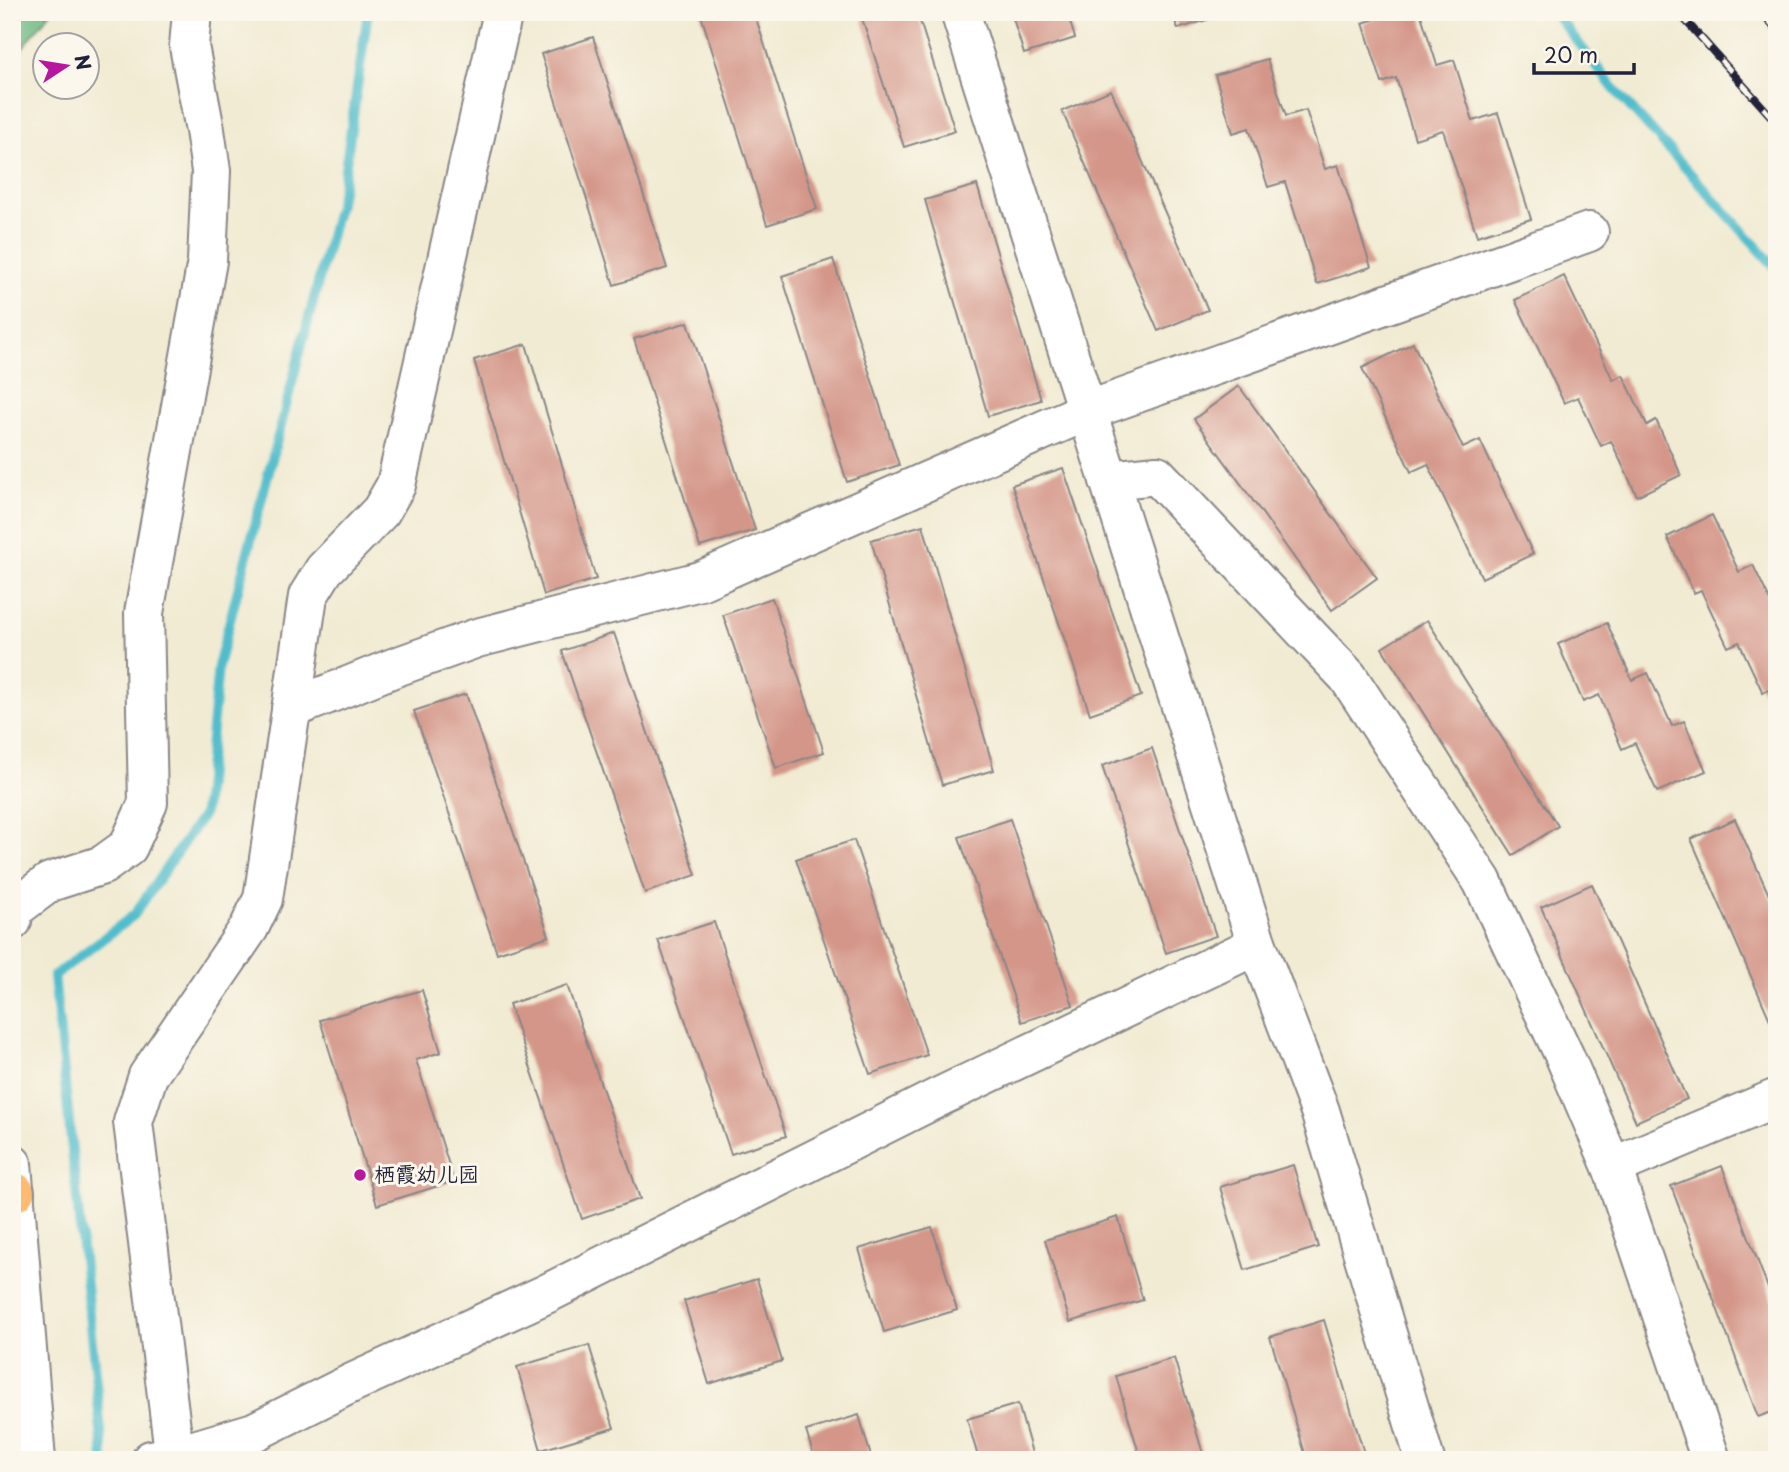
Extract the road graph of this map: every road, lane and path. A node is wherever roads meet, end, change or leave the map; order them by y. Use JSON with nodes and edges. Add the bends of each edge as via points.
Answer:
{"nodes":[{"id":1,"x":192,"y":12,"type":"edge"},
{"id":2,"x":503,"y":12,"type":"edge"},
{"id":3,"x":960,"y":12,"type":"edge"},
{"id":4,"x":1589,"y":232,"type":"dead end"},
{"id":5,"x":1087,"y":411,"type":"junction"},
{"id":6,"x":1109,"y":480,"type":"junction"},
{"id":7,"x":291,"y":709,"type":"junction"},
{"id":8,"x":12,"y":921,"type":"edge"},
{"id":9,"x":1257,"y":945,"type":"junction"},
{"id":10,"x":1777,"y":1098,"type":"edge"},
{"id":11,"x":1612,"y":1167,"type":"junction"},
{"id":12,"x":13,"y":1182,"type":"edge"},
{"id":13,"x":167,"y":1459,"type":"edge"},
{"id":14,"x":36,"y":1460,"type":"edge"},
{"id":15,"x":1424,"y":1460,"type":"edge"},
{"id":16,"x":1711,"y":1460,"type":"edge"}],
"edges":[{"from":1,"to":8,"type":"street","via":[[189,46],[211,171],[207,261],[144,613],[148,803],[128,847],[103,865],[50,882],[14,909]]},
{"from":2,"to":7,"type":"street","via":[[396,485],[381,511],[324,570],[308,596]]},
{"from":3,"to":5,"type":"street"},
{"from":4,"to":5,"type":"street"},
{"from":5,"to":6,"type":"street"},
{"from":5,"to":7,"type":"street","via":[[700,581],[477,638]]},
{"from":6,"to":9,"type":"street"},
{"from":6,"to":11,"type":"street","via":[[1157,475],[1348,677],[1482,881],[1566,1057]]},
{"from":7,"to":13,"type":"street","via":[[263,899],[249,929],[148,1076],[133,1122]]},
{"from":9,"to":13,"type":"street","via":[[939,1097],[547,1294],[254,1432]]},
{"from":9,"to":15,"type":"street","via":[[1320,1111]]},
{"from":10,"to":11,"type":"street"},
{"from":11,"to":16,"type":"street"},
{"from":12,"to":14,"type":"street"}]}
